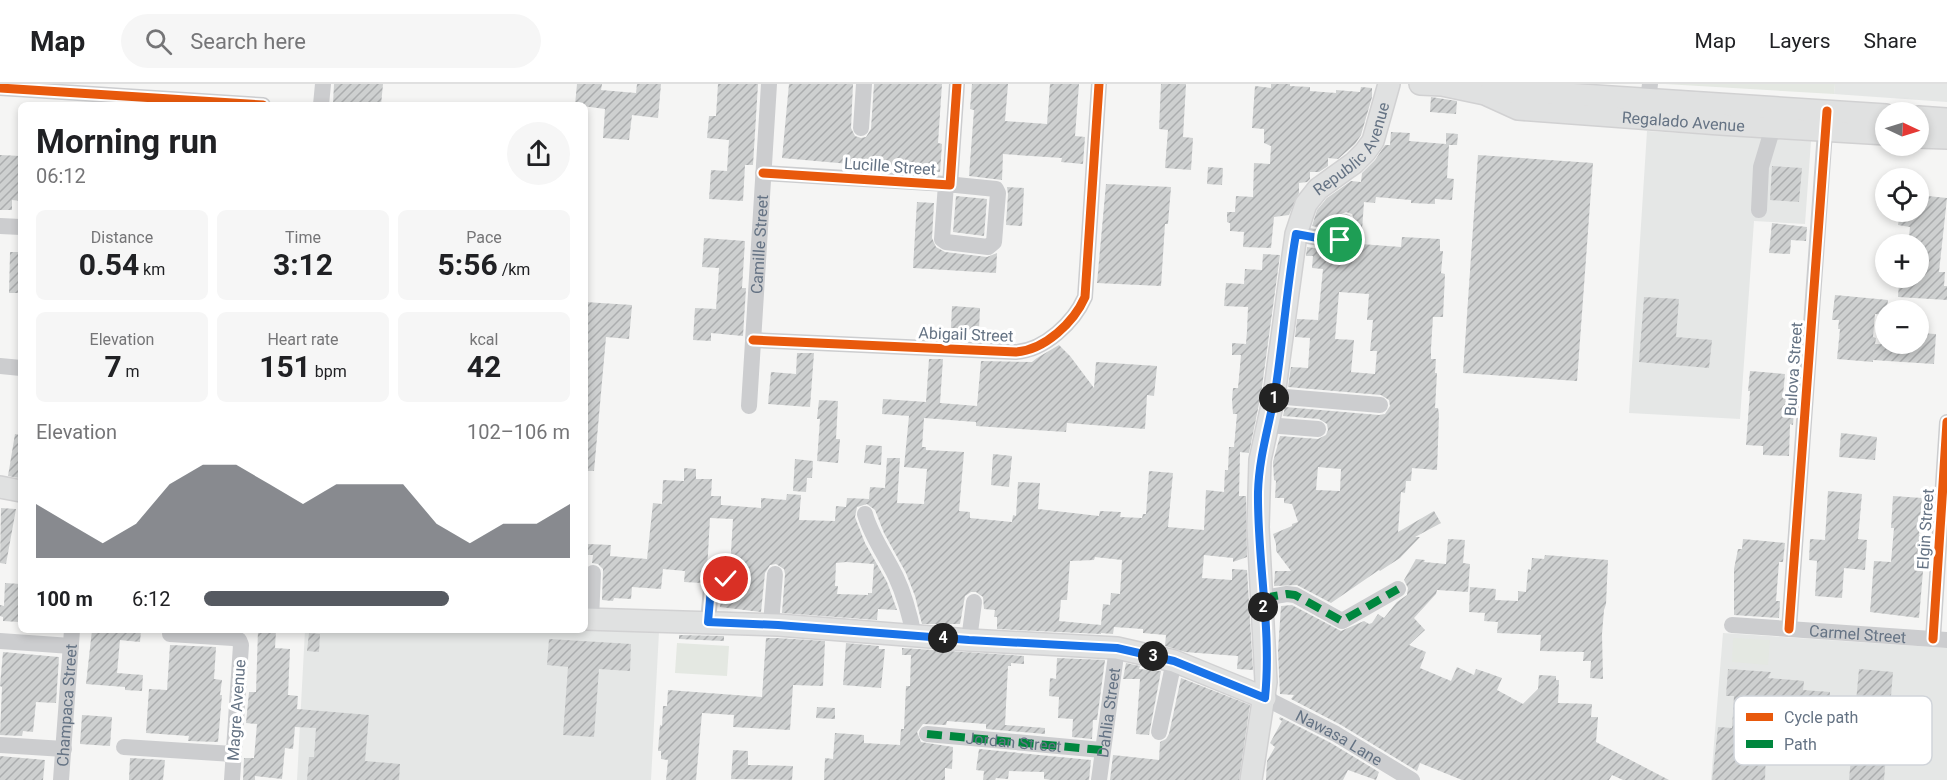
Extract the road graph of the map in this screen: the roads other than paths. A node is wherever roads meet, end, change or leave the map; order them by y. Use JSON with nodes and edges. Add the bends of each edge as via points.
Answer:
{"nodes":[{"id":1,"x":323,"y":84,"type":"edge"},
{"id":2,"x":769,"y":84,"type":"edge"},
{"id":3,"x":864,"y":84,"type":"edge"},
{"id":4,"x":957,"y":84,"type":"edge"},
{"id":5,"x":1099,"y":84,"type":"edge"},
{"id":6,"x":1389,"y":84,"type":"edge"},
{"id":7,"x":1420,"y":84,"type":"edge"},
{"id":8,"x":1442,"y":84,"type":"edge"},
{"id":9,"x":0,"y":88,"type":"edge"},
{"id":10,"x":1601,"y":90,"type":"edge"},
{"id":11,"x":1641,"y":92,"type":"edge"},
{"id":12,"x":1485,"y":94,"type":"junction"},
{"id":13,"x":217,"y":102,"type":"edge"},
{"id":14,"x":321,"y":102,"type":"edge"},
{"id":15,"x":1875,"y":116,"type":"edge"},
{"id":16,"x":1929,"y":118,"type":"edge"},
{"id":17,"x":1947,"y":119,"type":"edge"},
{"id":18,"x":1826,"y":121,"type":"junction"},
{"id":19,"x":1773,"y":127,"type":"junction"},
{"id":20,"x":861,"y":128,"type":"dead end"},
{"id":21,"x":1875,"y":132,"type":"edge"},
{"id":22,"x":1929,"y":137,"type":"edge"},
{"id":23,"x":1947,"y":138,"type":"edge"},
{"id":24,"x":763,"y":172,"type":"junction"},
{"id":25,"x":948,"y":184,"type":"junction"},
{"id":26,"x":1759,"y":210,"type":"dead end"},
{"id":27,"x":1346,"y":222,"type":"dead end"},
{"id":28,"x":0,"y":226,"type":"edge"},
{"id":29,"x":18,"y":227,"type":"edge"},
{"id":30,"x":1296,"y":234,"type":"junction"},
{"id":31,"x":753,"y":340,"type":"junction"},
{"id":32,"x":0,"y":366,"type":"edge"},
{"id":33,"x":18,"y":368,"type":"edge"},
{"id":34,"x":1274,"y":396,"type":"junction"},
{"id":35,"x":1380,"y":405,"type":"dead end"},
{"id":36,"x":748,"y":406,"type":"dead end"},
{"id":37,"x":1947,"y":422,"type":"edge"},
{"id":38,"x":1268,"y":425,"type":"junction"},
{"id":39,"x":1318,"y":429,"type":"dead end"},
{"id":40,"x":1945,"y":471,"type":"edge"},
{"id":41,"x":0,"y":487,"type":"edge"},
{"id":42,"x":18,"y":490,"type":"edge"},
{"id":43,"x":865,"y":514,"type":"dead end"},
{"id":44,"x":593,"y":573,"type":"dead end"},
{"id":45,"x":775,"y":574,"type":"dead end"},
{"id":46,"x":726,"y":579,"type":"dead end"},
{"id":47,"x":1398,"y":589,"type":"dead end"},
{"id":48,"x":1263,"y":598,"type":"junction"},
{"id":49,"x":974,"y":602,"type":"dead end"},
{"id":50,"x":588,"y":619,"type":"edge"},
{"id":51,"x":708,"y":622,"type":"junction"},
{"id":52,"x":771,"y":624,"type":"junction"},
{"id":53,"x":1732,"y":625,"type":"dead end"},
{"id":54,"x":1789,"y":629,"type":"junction"},
{"id":55,"x":170,"y":634,"type":"dead end"},
{"id":56,"x":914,"y":636,"type":"junction"},
{"id":57,"x":71,"y":638,"type":"edge"},
{"id":58,"x":1940,"y":639,"type":"edge"},
{"id":59,"x":969,"y":640,"type":"junction"},
{"id":60,"x":0,"y":641,"type":"edge"},
{"id":61,"x":1117,"y":648,"type":"junction"},
{"id":62,"x":1174,"y":661,"type":"junction"},
{"id":63,"x":1265,"y":698,"type":"junction"},
{"id":64,"x":1159,"y":732,"type":"dead end"},
{"id":65,"x":927,"y":734,"type":"dead end"},
{"id":66,"x":0,"y":745,"type":"edge"},
{"id":67,"x":124,"y":747,"type":"dead end"},
{"id":68,"x":64,"y":749,"type":"junction"},
{"id":69,"x":1102,"y":750,"type":"junction"},
{"id":70,"x":233,"y":754,"type":"junction"},
{"id":71,"x":1403,"y":777,"type":"edge"},
{"id":72,"x":62,"y":780,"type":"edge"},
{"id":73,"x":232,"y":780,"type":"edge"},
{"id":74,"x":1099,"y":780,"type":"edge"},
{"id":75,"x":1251,"y":780,"type":"edge"}],
"edges":[{"from":1,"to":14,"type":"street"},
{"from":2,"to":24,"type":"street","name":"Camille Street"},
{"from":3,"to":20,"type":"street"},
{"from":4,"to":25,"type":"street","name":"Lucille Street"},
{"from":5,"to":31,"type":"street","name":"Abigail Street","via":[[1085,297],[1074,315],[1042,344],[1016,352]]},
{"from":6,"to":30,"type":"main road","name":"Republic Avenue","via":[[1373,141],[1354,163],[1318,189],[1306,204]]},
{"from":7,"to":8,"type":"main road","name":"Regalado Avenue"},
{"from":8,"to":12,"type":"main road","name":"Regalado Avenue"},
{"from":9,"to":13,"type":"street"},
{"from":10,"to":11,"type":"main road","name":"Regalado Avenue"},
{"from":10,"to":12,"type":"main road","name":"Regalado Avenue"},
{"from":11,"to":18,"type":"main road","name":"Regalado Avenue"},
{"from":12,"to":19,"type":"main road","name":"Regalado Avenue","via":[[1518,109]]},
{"from":15,"to":18,"type":"main road","name":"Regalado Avenue"},
{"from":16,"to":17,"type":"main road"},
{"from":18,"to":19,"type":"main road","name":"Regalado Avenue"},
{"from":18,"to":21,"type":"main road","name":"Regalado Avenue"},
{"from":18,"to":54,"type":"street","name":"Bulova Street"},
{"from":19,"to":26,"type":"street","via":[[1761,167]]},
{"from":22,"to":23,"type":"main road"},
{"from":24,"to":25,"type":"street","name":"Lucille Street"},
{"from":24,"to":31,"type":"street","name":"Camille Street"},
{"from":25,"to":25,"type":"street","via":[[996,189],[992,245],[942,239]]},
{"from":27,"to":30,"type":"street","via":[[1338,242]]},
{"from":28,"to":29,"type":"street"},
{"from":30,"to":34,"type":"main road","name":"Republic Avenue"},
{"from":31,"to":36,"type":"street","name":"Camille Street"},
{"from":32,"to":33,"type":"street"},
{"from":34,"to":35,"type":"street"},
{"from":34,"to":38,"type":"main road","name":"Republic Avenue"},
{"from":37,"to":40,"type":"street","name":"Elgin Street"},
{"from":38,"to":39,"type":"street"},
{"from":38,"to":48,"type":"main road","name":"Republic Avenue","via":[[1258,491]]},
{"from":40,"to":58,"type":"street","name":"Elgin Street"},
{"from":41,"to":42,"type":"main road"},
{"from":43,"to":56,"type":"street","via":[[868,527],[897,579]]},
{"from":44,"to":50,"type":"street"},
{"from":45,"to":52,"type":"street"},
{"from":46,"to":51,"type":"street","via":[[711,588]]},
{"from":47,"to":48,"type":"street","via":[[1342,621],[1294,595]]},
{"from":48,"to":63,"type":"main road","name":"Republic Avenue"},
{"from":49,"to":59,"type":"street"},
{"from":50,"to":51,"type":"main road"},
{"from":51,"to":52,"type":"main road"},
{"from":52,"to":56,"type":"main road"},
{"from":53,"to":54,"type":"street","name":"Carmel Street"},
{"from":54,"to":58,"type":"street","name":"Carmel Street"},
{"from":55,"to":70,"type":"street","name":"Magre Avenue","via":[[239,640]]},
{"from":56,"to":59,"type":"main road"},
{"from":57,"to":60,"type":"street"},
{"from":57,"to":68,"type":"street","name":"Champaca Street"},
{"from":59,"to":61,"type":"main road"},
{"from":61,"to":62,"type":"main road"},
{"from":61,"to":69,"type":"street","name":"Dahlia Street"},
{"from":62,"to":63,"type":"main road"},
{"from":62,"to":64,"type":"street"},
{"from":63,"to":71,"type":"street","name":"Nawasa Lane","via":[[1336,734]]},
{"from":63,"to":75,"type":"main road","name":"Republic Avenue"},
{"from":65,"to":69,"type":"street","name":"Jordan Street"},
{"from":66,"to":68,"type":"street"},
{"from":67,"to":70,"type":"street"},
{"from":68,"to":72,"type":"street","name":"Champaca Street"},
{"from":69,"to":74,"type":"street","name":"Dahlia Street"},
{"from":70,"to":73,"type":"street","name":"Magre Avenue"}]}
